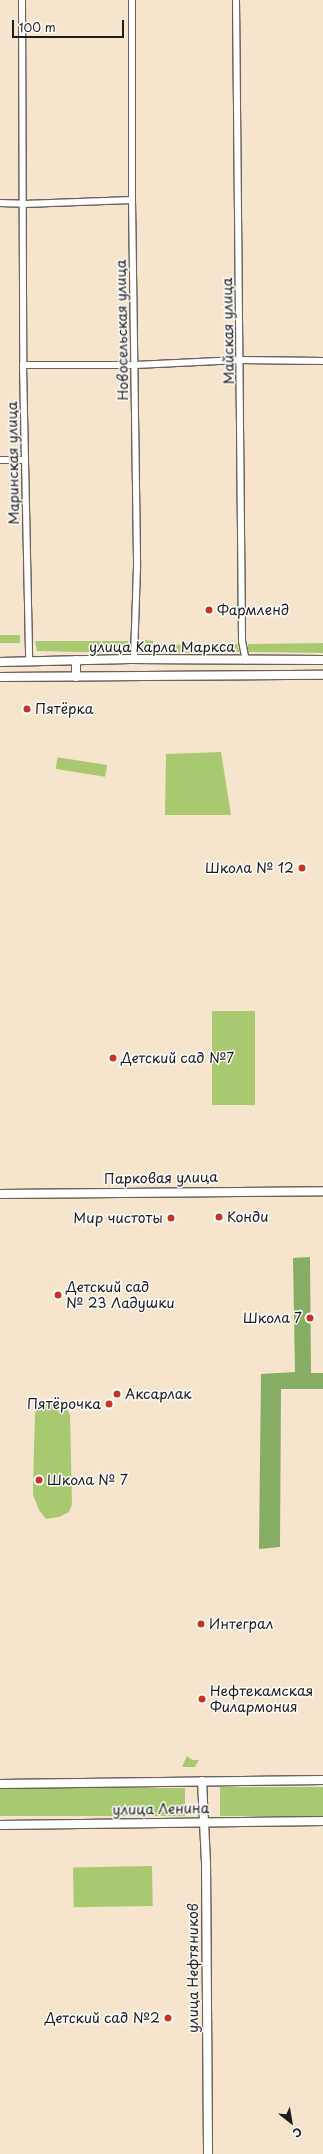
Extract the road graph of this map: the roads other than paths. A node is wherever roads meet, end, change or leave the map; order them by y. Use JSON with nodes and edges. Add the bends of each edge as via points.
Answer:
{"nodes":[{"id":1,"x":22,"y":0,"type":"edge"},
{"id":2,"x":132,"y":0,"type":"edge"},
{"id":3,"x":236,"y":0,"type":"edge"},
{"id":4,"x":132,"y":200,"type":"junction"},
{"id":5,"x":0,"y":202,"type":"edge"},
{"id":6,"x":24,"y":204,"type":"junction"},
{"id":7,"x":240,"y":360,"type":"junction"},
{"id":8,"x":323,"y":361,"type":"edge"},
{"id":9,"x":23,"y":365,"type":"junction"},
{"id":10,"x":135,"y":365,"type":"junction"},
{"id":11,"x":0,"y":460,"type":"edge"},
{"id":12,"x":25,"y":460,"type":"junction"},
{"id":13,"x":76,"y":660,"type":"junction"},
{"id":14,"x":134,"y":660,"type":"junction"},
{"id":15,"x":323,"y":660,"type":"edge"},
{"id":16,"x":246,"y":661,"type":"junction"},
{"id":17,"x":0,"y":662,"type":"edge"},
{"id":18,"x":29,"y":662,"type":"junction"},
{"id":19,"x":323,"y":676,"type":"edge"},
{"id":20,"x":0,"y":677,"type":"edge"},
{"id":21,"x":76,"y":677,"type":"junction"},
{"id":22,"x":323,"y":1191,"type":"edge"},
{"id":23,"x":0,"y":1194,"type":"edge"},
{"id":24,"x":323,"y":1780,"type":"edge"},
{"id":25,"x":202,"y":1781,"type":"junction"},
{"id":26,"x":0,"y":1784,"type":"edge"},
{"id":27,"x":323,"y":1821,"type":"edge"},
{"id":28,"x":205,"y":1822,"type":"junction"},
{"id":29,"x":0,"y":1825,"type":"edge"},
{"id":30,"x":208,"y":2154,"type":"edge"}],
"edges":[{"from":1,"to":6,"type":"street","name":"Маринская улица"},
{"from":2,"to":4,"type":"street","name":"Новосельская улица"},
{"from":3,"to":7,"type":"street","name":"Майская улица"},
{"from":4,"to":6,"type":"street"},
{"from":4,"to":10,"type":"street","name":"Новосельская улица"},
{"from":5,"to":6,"type":"street"},
{"from":6,"to":9,"type":"street","name":"Маринская улица"},
{"from":7,"to":8,"type":"street"},
{"from":7,"to":10,"type":"street"},
{"from":7,"to":16,"type":"street","name":"Майская улица","via":[[242,641]]},
{"from":9,"to":10,"type":"street"},
{"from":9,"to":12,"type":"street","name":"Маринская улица"},
{"from":10,"to":14,"type":"street","name":"Новосельская улица","via":[[137,567]]},
{"from":11,"to":12,"type":"street"},
{"from":12,"to":18,"type":"street","name":"Маринская улица"},
{"from":13,"to":14,"type":"main road","name":"улица Карла Маркса"},
{"from":13,"to":18,"type":"main road","name":"улица Карла Маркса"},
{"from":13,"to":21,"type":"main road"},
{"from":14,"to":16,"type":"main road","name":"улица Карла Маркса"},
{"from":15,"to":16,"type":"main road","name":"улица Карла Маркса"},
{"from":17,"to":18,"type":"main road","name":"улица Карла Маркса"},
{"from":19,"to":21,"type":"main road","name":"улица Карла Маркса"},
{"from":20,"to":21,"type":"main road","name":"улица Карла Маркса"},
{"from":22,"to":23,"type":"main road","name":"Парковая улица"},
{"from":24,"to":25,"type":"main road","name":"улица Ленина"},
{"from":25,"to":26,"type":"main road","name":"улица Ленина"},
{"from":25,"to":28,"type":"main road","name":"улица Нефтяников"},
{"from":27,"to":28,"type":"main road","name":"улица Ленина"},
{"from":28,"to":29,"type":"main road","name":"улица Ленина"},
{"from":28,"to":30,"type":"main road","name":"улица Нефтяников"}]}
